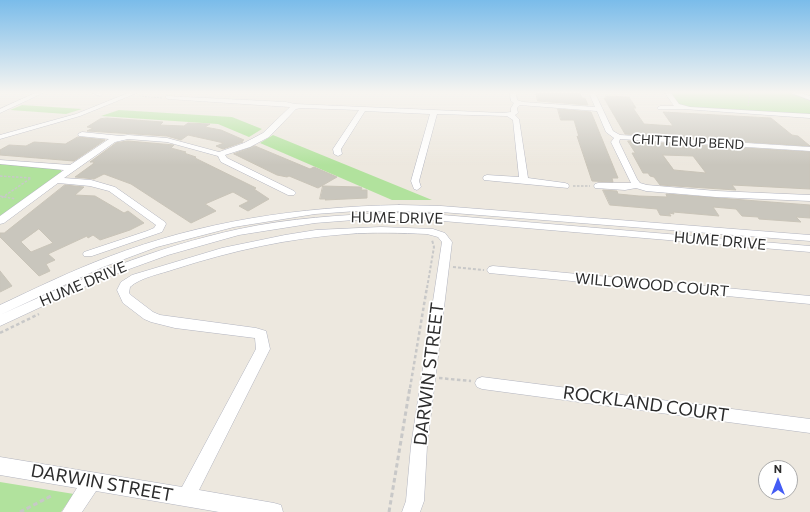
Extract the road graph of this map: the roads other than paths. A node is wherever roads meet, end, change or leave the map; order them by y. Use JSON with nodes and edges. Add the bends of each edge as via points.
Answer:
{"nodes":[{"id":1,"x":69,"y":117,"type":"edge"},
{"id":2,"x":285,"y":117,"type":"edge"},
{"id":3,"x":358,"y":117,"type":"edge"},
{"id":4,"x":433,"y":117,"type":"edge"},
{"id":5,"x":513,"y":117,"type":"edge"},
{"id":6,"x":603,"y":117,"type":"edge"},
{"id":7,"x":82,"y":134,"type":"dead end"},
{"id":8,"x":0,"y":137,"type":"edge"},
{"id":9,"x":618,"y":137,"type":"junction"},
{"id":10,"x":120,"y":138,"type":"junction"},
{"id":11,"x":810,"y":149,"type":"edge"},
{"id":12,"x":339,"y":150,"type":"dead end"},
{"id":13,"x":220,"y":154,"type":"junction"},
{"id":14,"x":0,"y":162,"type":"edge"},
{"id":15,"x":72,"y":168,"type":"junction"},
{"id":16,"x":487,"y":178,"type":"dead end"},
{"id":17,"x":56,"y":180,"type":"junction"},
{"id":18,"x":524,"y":180,"type":"junction"},
{"id":19,"x":637,"y":185,"type":"junction"},
{"id":20,"x":565,"y":186,"type":"road end"},
{"id":21,"x":598,"y":186,"type":"road end"},
{"id":22,"x":417,"y":187,"type":"dead end"},
{"id":23,"x":291,"y":193,"type":"dead end"},
{"id":24,"x":810,"y":198,"type":"edge"},
{"id":25,"x":0,"y":221,"type":"edge"},
{"id":26,"x":810,"y":238,"type":"edge"},
{"id":27,"x":810,"y":249,"type":"edge"},
{"id":28,"x":88,"y":254,"type":"dead end"},
{"id":29,"x":493,"y":270,"type":"road end"},
{"id":30,"x":810,"y":300,"type":"edge"},
{"id":31,"x":0,"y":310,"type":"edge"},
{"id":32,"x":0,"y":321,"type":"edge"},
{"id":33,"x":482,"y":383,"type":"road end"},
{"id":34,"x":810,"y":426,"type":"edge"},
{"id":35,"x":0,"y":466,"type":"edge"},
{"id":36,"x":92,"y":481,"type":"junction"},
{"id":37,"x":186,"y":498,"type":"junction"},
{"id":38,"x":71,"y":512,"type":"edge"},
{"id":39,"x":274,"y":512,"type":"edge"},
{"id":40,"x":411,"y":512,"type":"edge"}],
"edges":[{"from":1,"to":8,"type":"street"},
{"from":2,"to":13,"type":"street","via":[[261,138]]},
{"from":3,"to":12,"type":"street"},
{"from":4,"to":22,"type":"street","via":[[415,181]]},
{"from":5,"to":18,"type":"street","via":[[516,119]]},
{"from":6,"to":9,"type":"street","name":"CHITTENUP BEND","via":[[610,132]]},
{"from":7,"to":10,"type":"street"},
{"from":9,"to":11,"type":"street","name":"CHITTENUP BEND"},
{"from":9,"to":19,"type":"street","via":[[615,142]]},
{"from":10,"to":13,"type":"street","via":[[167,140]]},
{"from":10,"to":15,"type":"street","via":[[113,140]]},
{"from":13,"to":23,"type":"street","via":[[224,160]]},
{"from":14,"to":15,"type":"street"},
{"from":15,"to":17,"type":"street"},
{"from":16,"to":18,"type":"street"},
{"from":17,"to":25,"type":"street"},
{"from":17,"to":28,"type":"street","via":[[91,183],[112,189],[161,224],[158,230],[151,233]]},
{"from":18,"to":20,"type":"street"},
{"from":19,"to":21,"type":"street"},
{"from":19,"to":24,"type":"street","via":[[651,190]]},
{"from":26,"to":31,"type":"street","name":"HUME DRIVE","via":[[441,208],[324,209],[247,221],[167,241],[81,272]]},
{"from":27,"to":32,"type":"street","name":"HUME DRIVE","via":[[431,218],[325,218],[273,225],[201,241],[128,264]]},
{"from":29,"to":30,"type":"street","name":"WILLOWOOD COURT"},
{"from":33,"to":34,"type":"street","name":"ROCKLAND COURT"},
{"from":35,"to":36,"type":"street","name":"DARWIN STREET"},
{"from":36,"to":37,"type":"street","name":"DARWIN STREET"},
{"from":36,"to":38,"type":"street"},
{"from":37,"to":39,"type":"street","name":"DARWIN STREET"},
{"from":37,"to":40,"type":"street","name":"DARWIN STREET","via":[[263,349],[262,335],[170,322],[152,317],[129,300],[124,294],[125,285],[199,257],[275,239],[337,231],[429,232],[439,233],[447,242],[419,446],[415,501]]}]}
